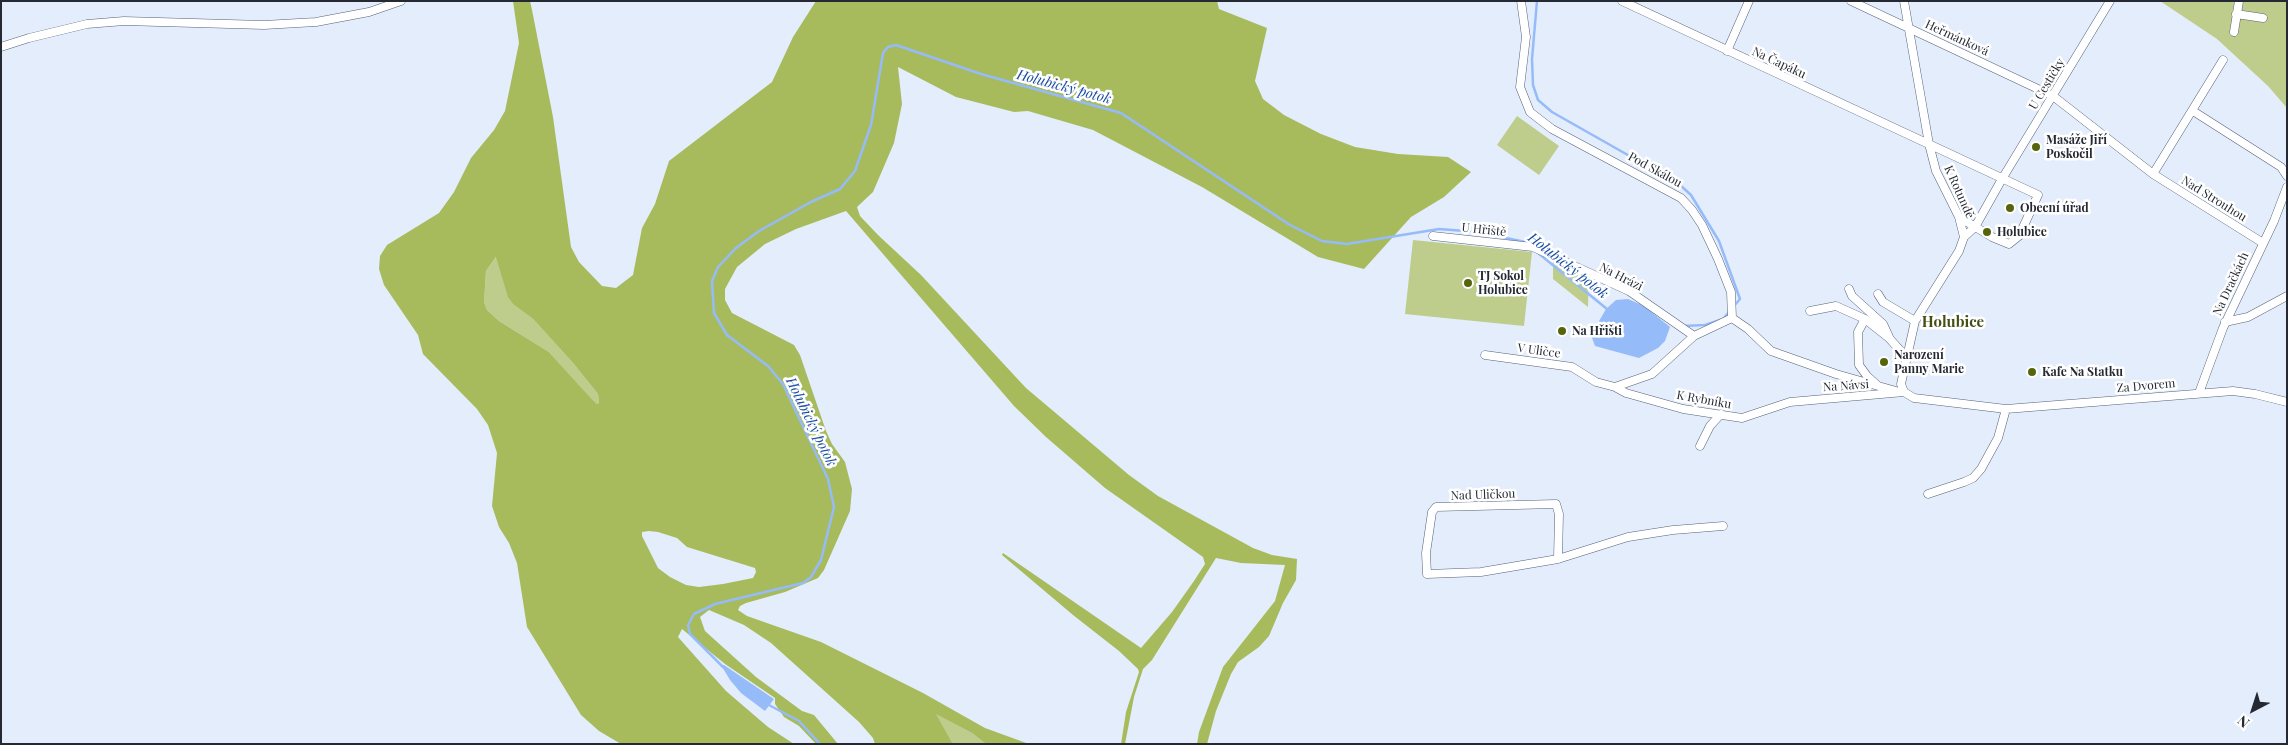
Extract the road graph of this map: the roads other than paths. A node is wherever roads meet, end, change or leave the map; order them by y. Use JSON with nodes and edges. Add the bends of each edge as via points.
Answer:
{"nodes":[{"id":1,"x":401,"y":1,"type":"edge"},
{"id":2,"x":1521,"y":1,"type":"edge"},
{"id":3,"x":1622,"y":1,"type":"edge"},
{"id":4,"x":1749,"y":1,"type":"edge"},
{"id":5,"x":1851,"y":1,"type":"edge"},
{"id":6,"x":1904,"y":1,"type":"edge"},
{"id":7,"x":2110,"y":1,"type":"edge"},
{"id":8,"x":2239,"y":1,"type":"edge"},
{"id":9,"x":2236,"y":14,"type":"junction"},
{"id":10,"x":2263,"y":18,"type":"dead end"},
{"id":11,"x":1909,"y":28,"type":"junction"},
{"id":12,"x":2234,"y":32,"type":"dead end"},
{"id":13,"x":1,"y":47,"type":"edge"},
{"id":14,"x":1726,"y":51,"type":"junction"},
{"id":15,"x":2222,"y":60,"type":"dead end"},
{"id":16,"x":2053,"y":96,"type":"junction"},
{"id":17,"x":2193,"y":111,"type":"junction"},
{"id":18,"x":1929,"y":144,"type":"junction"},
{"id":19,"x":2153,"y":174,"type":"junction"},
{"id":20,"x":2287,"y":176,"type":"edge"},
{"id":21,"x":2002,"y":179,"type":"junction"},
{"id":22,"x":2287,"y":187,"type":"edge"},
{"id":23,"x":1959,"y":217,"type":"junction"},
{"id":24,"x":1975,"y":228,"type":"junction"},
{"id":25,"x":1433,"y":236,"type":"dead end"},
{"id":26,"x":1964,"y":236,"type":"junction"},
{"id":27,"x":2263,"y":243,"type":"junction"},
{"id":28,"x":1533,"y":247,"type":"joint"},
{"id":29,"x":1849,"y":289,"type":"dead end"},
{"id":30,"x":1878,"y":294,"type":"dead end"},
{"id":31,"x":2287,"y":296,"type":"edge"},
{"id":32,"x":1810,"y":311,"type":"dead end"},
{"id":33,"x":1732,"y":318,"type":"junction"},
{"id":34,"x":1865,"y":319,"type":"junction"},
{"id":35,"x":1915,"y":321,"type":"junction"},
{"id":36,"x":2225,"y":322,"type":"junction"},
{"id":37,"x":1694,"y":336,"type":"junction"},
{"id":38,"x":1889,"y":338,"type":"junction"},
{"id":39,"x":1486,"y":355,"type":"dead end"},
{"id":40,"x":1907,"y":358,"type":"junction"},
{"id":41,"x":1614,"y":387,"type":"junction"},
{"id":42,"x":1881,"y":388,"type":"junction"},
{"id":43,"x":1904,"y":392,"type":"junction"},
{"id":44,"x":2199,"y":393,"type":"junction"},
{"id":45,"x":1790,"y":402,"type":"joint"},
{"id":46,"x":2287,"y":402,"type":"edge"},
{"id":47,"x":2006,"y":409,"type":"junction"},
{"id":48,"x":1721,"y":414,"type":"junction"},
{"id":49,"x":1700,"y":446,"type":"dead end"},
{"id":50,"x":1928,"y":494,"type":"dead end"},
{"id":51,"x":1723,"y":526,"type":"dead end"},
{"id":52,"x":1558,"y":559,"type":"junction"}],
"edges":[{"from":1,"to":13,"type":"street","via":[[369,12],[316,22],[264,25],[124,21],[87,24]]},
{"from":2,"to":33,"type":"street","name":"Pod Skálou","via":[[1526,37],[1520,87],[1530,112],[1552,130],[1681,198],[1702,225],[1718,259],[1731,292]]},
{"from":3,"to":14,"type":"street","name":"Na Čapáku"},
{"from":4,"to":14,"type":"street"},
{"from":5,"to":11,"type":"street","name":"Heřmánková"},
{"from":6,"to":11,"type":"street","name":"K Rotundě"},
{"from":7,"to":16,"type":"street","name":"U Cestičky"},
{"from":8,"to":9,"type":"street"},
{"from":9,"to":10,"type":"street"},
{"from":9,"to":12,"type":"street"},
{"from":11,"to":16,"type":"street","name":"Heřmánková"},
{"from":11,"to":18,"type":"street","name":"K Rotundě"},
{"from":14,"to":18,"type":"street","name":"Na Čapáku"},
{"from":15,"to":17,"type":"street"},
{"from":16,"to":19,"type":"street","name":"Nad Strouhou"},
{"from":16,"to":21,"type":"street","name":"U Cestičky"},
{"from":17,"to":19,"type":"street"},
{"from":17,"to":20,"type":"street","via":[[2281,167]]},
{"from":18,"to":21,"type":"street","name":"Na Čapáku"},
{"from":18,"to":23,"type":"street","name":"K Rotundě","via":[[1936,171]]},
{"from":19,"to":27,"type":"street","name":"Nad Strouhou"},
{"from":21,"to":24,"type":"street","name":"U Cestičky"},
{"from":21,"to":24,"type":"street","name":"Na Čapáku","via":[[2038,195],[2019,236],[2009,244]]},
{"from":22,"to":27,"type":"street","name":"Na Dračkách"},
{"from":23,"to":24,"type":"street"},
{"from":23,"to":26,"type":"street","name":"K Rotundě"},
{"from":24,"to":26,"type":"street"},
{"from":25,"to":28,"type":"street","name":"U Hřiště"},
{"from":26,"to":35,"type":"street","name":"K Rotundě","via":[[1959,251]]},
{"from":27,"to":36,"type":"street","name":"Na Dračkách"},
{"from":28,"to":37,"type":"street","name":"Na Hrázi","via":[[1629,292]]},
{"from":29,"to":38,"type":"street","via":[[1852,296],[1883,324]]},
{"from":30,"to":35,"type":"street","via":[[1883,302]]},
{"from":31,"to":36,"type":"street","via":[[2248,317]]},
{"from":32,"to":34,"type":"street","via":[[1836,306]]},
{"from":33,"to":37,"type":"street"},
{"from":33,"to":42,"type":"street","name":"Na Návsi","via":[[1771,351]]},
{"from":34,"to":38,"type":"street"},
{"from":34,"to":42,"type":"street","name":"Na Návsi","via":[[1858,332],[1859,365]]},
{"from":35,"to":40,"type":"street"},
{"from":36,"to":44,"type":"street","name":"Na Dračkách"},
{"from":37,"to":41,"type":"street","via":[[1652,374]]},
{"from":38,"to":40,"type":"street"},
{"from":39,"to":41,"type":"street","name":"V Uličce","via":[[1572,366],[1596,382]]},
{"from":40,"to":43,"type":"street","via":[[1901,384]]},
{"from":41,"to":48,"type":"street","name":"K Rybníku","via":[[1683,409]]},
{"from":42,"to":43,"type":"street","name":"Na Návsi"},
{"from":43,"to":45,"type":"street","name":"Na Návsi"},
{"from":43,"to":47,"type":"street","name":"Na Návsi","via":[[1914,398]]},
{"from":44,"to":46,"type":"street","name":"Za Dvorem","via":[[2247,393]]},
{"from":44,"to":47,"type":"street","name":"Za Dvorem"},
{"from":45,"to":48,"type":"street","name":"K Rybníku","via":[[1742,418]]},
{"from":47,"to":50,"type":"street","via":[[1991,453],[1973,478]]},
{"from":48,"to":49,"type":"street","via":[[1710,426]]},
{"from":51,"to":52,"type":"street","name":"Nad Uličkou","via":[[1628,538]]},
{"from":52,"to":52,"type":"street","name":"Nad Uličkou","via":[[1560,514],[1556,504],[1436,507],[1432,512],[1426,554],[1427,574],[1481,572]]}]}
